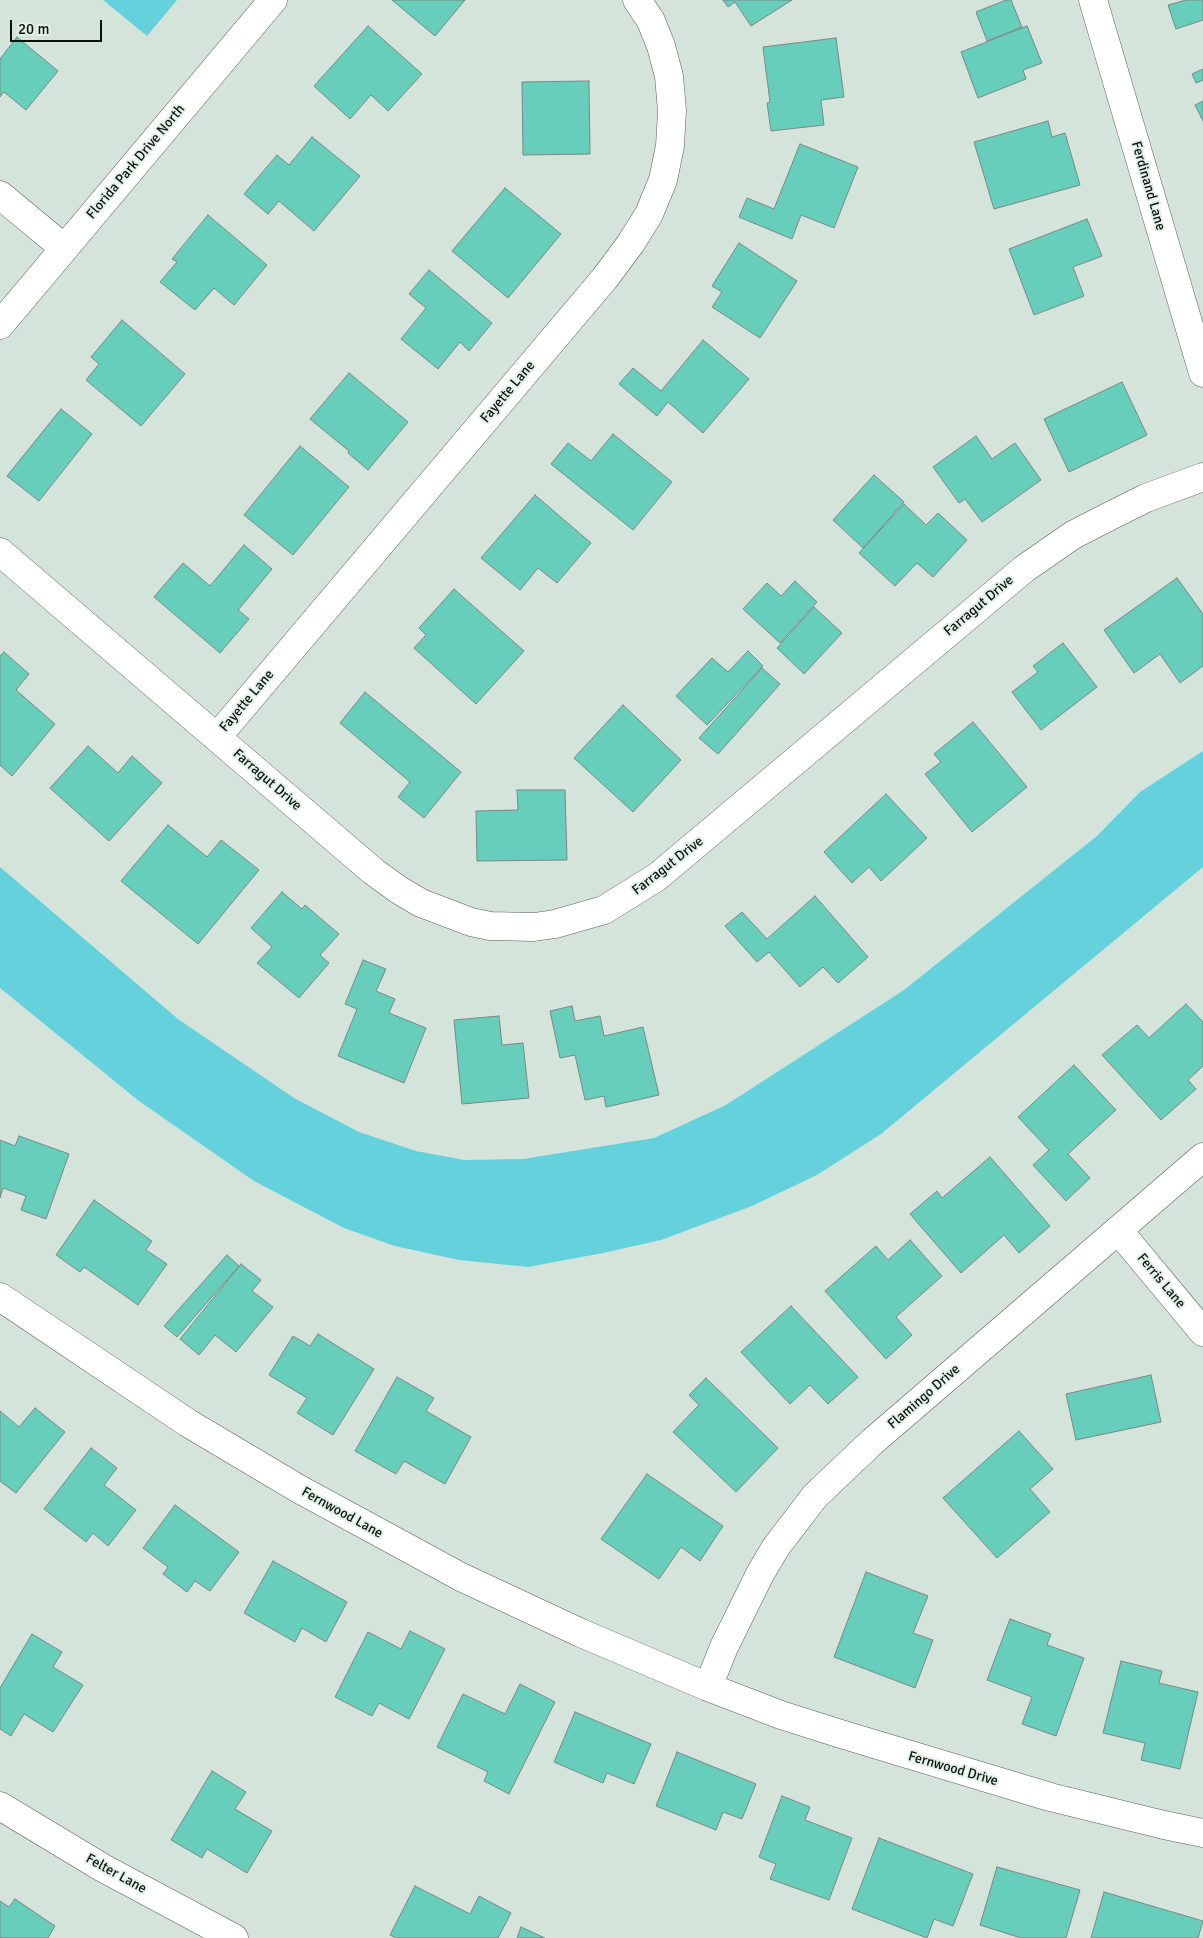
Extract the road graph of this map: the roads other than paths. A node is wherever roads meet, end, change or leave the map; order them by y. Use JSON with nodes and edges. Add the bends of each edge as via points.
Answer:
{"nodes":[{"id":1,"x":273,"y":0,"type":"edge"},
{"id":2,"x":637,"y":0,"type":"edge"},
{"id":3,"x":1093,"y":0,"type":"edge"},
{"id":4,"x":0,"y":195,"type":"edge"},
{"id":5,"x":64,"y":248,"type":"junction"},
{"id":6,"x":0,"y":325,"type":"edge"},
{"id":7,"x":1203,"y":372,"type":"edge"},
{"id":8,"x":1203,"y":477,"type":"edge"},
{"id":9,"x":0,"y":552,"type":"edge"},
{"id":10,"x":217,"y":737,"type":"junction"},
{"id":11,"x":1203,"y":1157,"type":"edge"},
{"id":12,"x":1118,"y":1230,"type":"junction"},
{"id":13,"x":0,"y":1297,"type":"edge"},
{"id":14,"x":1203,"y":1332,"type":"edge"},
{"id":15,"x":708,"y":1687,"type":"junction"},
{"id":16,"x":0,"y":1806,"type":"edge"},
{"id":17,"x":1203,"y":1833,"type":"edge"},
{"id":18,"x":234,"y":1938,"type":"edge"}],
"edges":[{"from":1,"to":5,"type":"street","name":"Florida Park Drive North"},
{"from":2,"to":10,"type":"street","name":"Fayette Lane","via":[[652,21],[661,46],[669,76],[672,111],[670,146],[663,180],[649,214],[605,278]]},
{"from":3,"to":7,"type":"street","name":"Ferdinand Lane"},
{"from":4,"to":5,"type":"street"},
{"from":5,"to":6,"type":"street","name":"Florida Park Drive North"},
{"from":8,"to":10,"type":"street","name":"Farragut Drive","via":[[1146,498],[1073,535],[1044,555],[984,600],[657,877],[604,910],[578,918],[534,928],[490,926],[421,903],[374,872]]},
{"from":9,"to":10,"type":"street","name":"Farragut Drive"},
{"from":11,"to":12,"type":"street","name":"Flamingo Drive"},
{"from":12,"to":14,"type":"street","name":"Ferris Lane"},
{"from":12,"to":15,"type":"street","name":"Flamingo Drive","via":[[842,1468],[815,1496],[776,1546],[760,1574]]},
{"from":13,"to":15,"type":"street","name":"Fernwood Lane","via":[[188,1423],[355,1520],[461,1577]]},
{"from":15,"to":17,"type":"street","name":"Fernwood Drive","via":[[781,1715],[909,1756],[1050,1797]]},
{"from":16,"to":18,"type":"street","name":"Felter Lane","via":[[103,1868]]}]}
